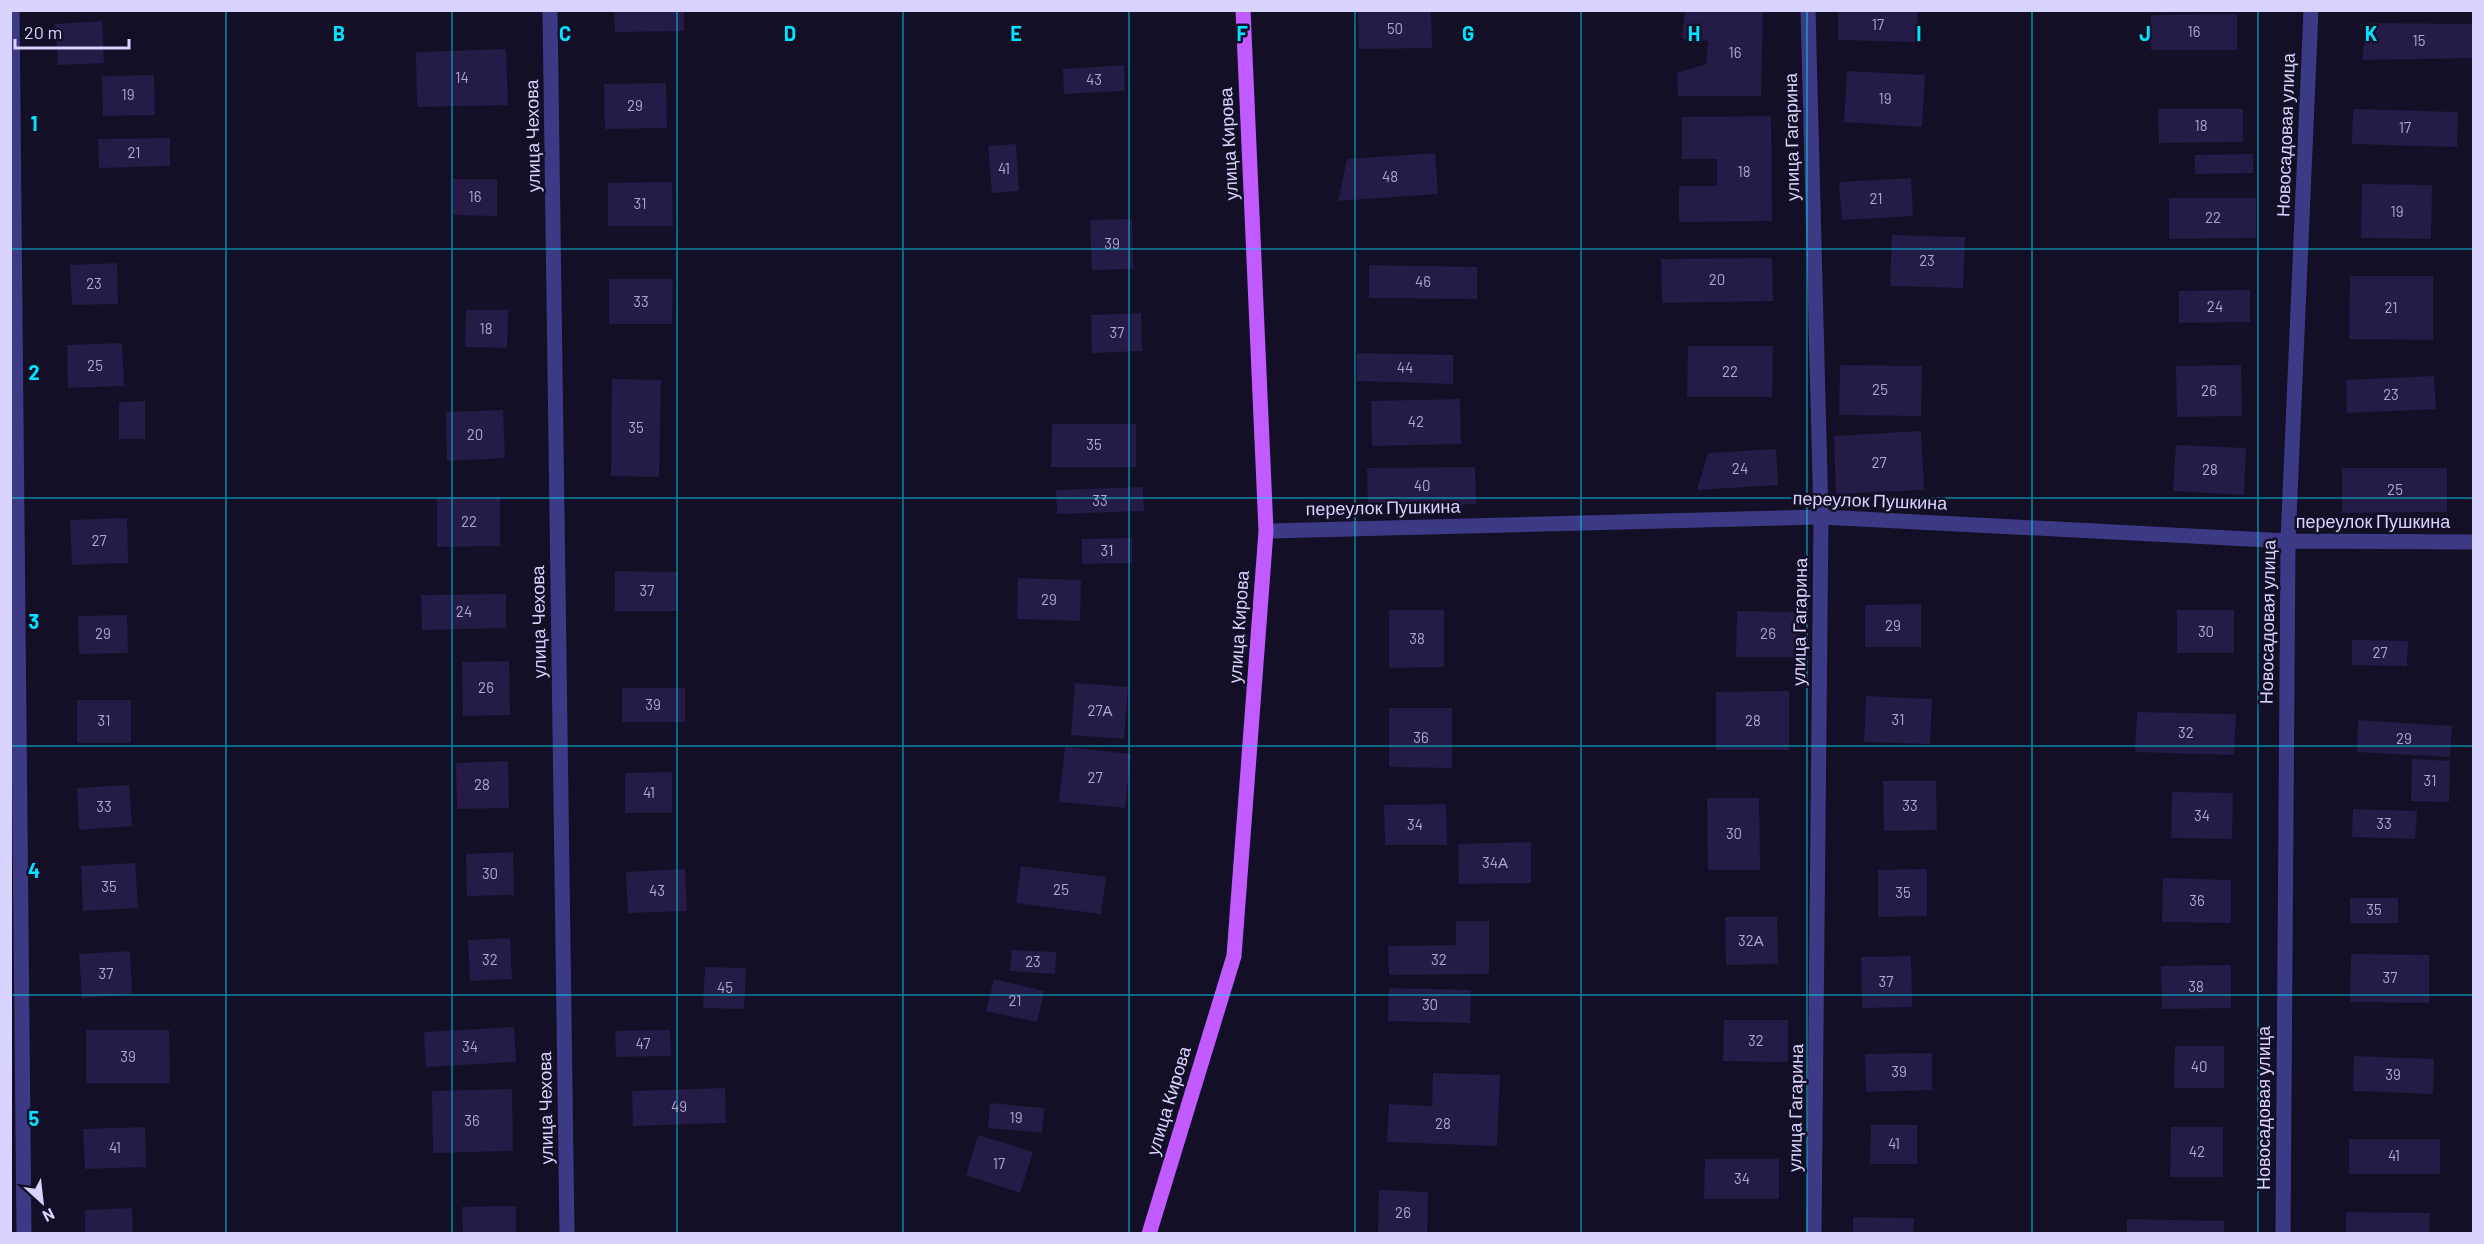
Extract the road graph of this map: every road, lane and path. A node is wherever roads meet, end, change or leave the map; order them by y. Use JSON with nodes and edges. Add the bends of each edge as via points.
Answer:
{"nodes":[{"id":1,"x":12,"y":10,"type":"edge"},
{"id":2,"x":550,"y":10,"type":"edge"},
{"id":3,"x":1243,"y":10,"type":"edge"},
{"id":4,"x":1808,"y":10,"type":"edge"},
{"id":5,"x":2311,"y":10,"type":"edge"},
{"id":6,"x":1821,"y":517,"type":"junction"},
{"id":7,"x":1266,"y":531,"type":"junction"},
{"id":8,"x":2288,"y":541,"type":"junction"},
{"id":9,"x":2474,"y":542,"type":"edge"},
{"id":10,"x":24,"y":1233,"type":"edge"},
{"id":11,"x":567,"y":1233,"type":"edge"},
{"id":12,"x":1149,"y":1233,"type":"edge"},
{"id":13,"x":1814,"y":1233,"type":"edge"},
{"id":14,"x":2283,"y":1233,"type":"edge"}],
"edges":[{"from":1,"to":10,"type":"street"},
{"from":2,"to":11,"type":"street","name":"улица Чехова"},
{"from":3,"to":7,"type":"main road","name":"улица Кирова"},
{"from":4,"to":6,"type":"street","name":"улица Гагарина"},
{"from":5,"to":8,"type":"street","name":"Новосадовая улица"},
{"from":6,"to":7,"type":"street","name":"переулок Пушкина"},
{"from":6,"to":8,"type":"street","name":"переулок Пушкина"},
{"from":6,"to":13,"type":"street","name":"улица Гагарина"},
{"from":7,"to":12,"type":"main road","name":"улица Кирова","via":[[1234,956]]},
{"from":8,"to":9,"type":"street","name":"переулок Пушкина"},
{"from":8,"to":14,"type":"street","name":"Новосадовая улица"}]}
